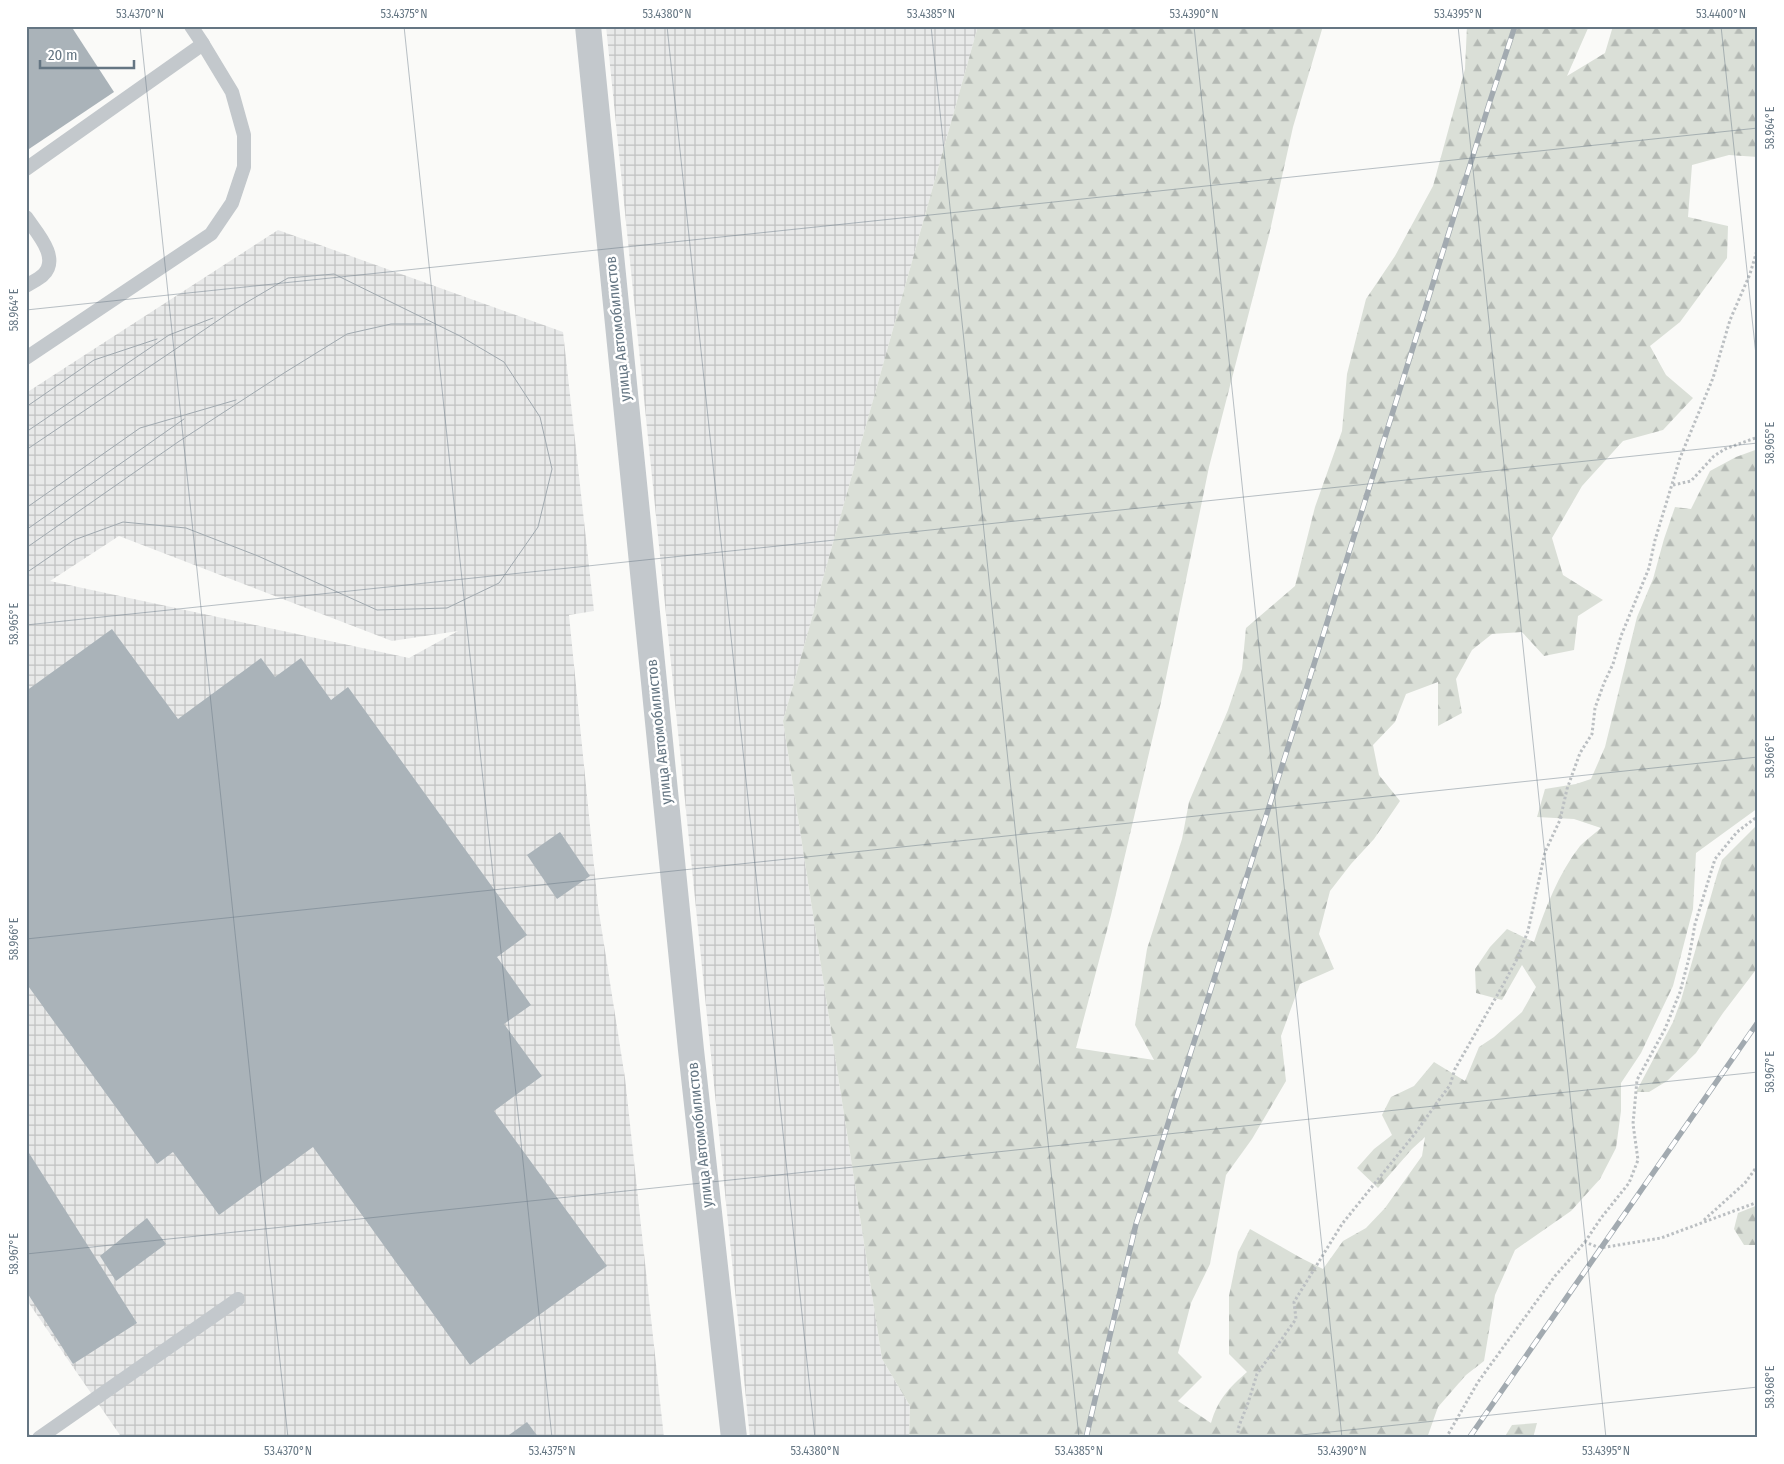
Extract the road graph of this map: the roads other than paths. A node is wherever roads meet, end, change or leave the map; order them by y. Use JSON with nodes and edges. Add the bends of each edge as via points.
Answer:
{"nodes":[{"id":1,"x":191,"y":26,"type":"edge"},
{"id":2,"x":588,"y":26,"type":"edge"},
{"id":3,"x":204,"y":44,"type":"junction"},
{"id":4,"x":26,"y":169,"type":"edge"},
{"id":5,"x":26,"y":217,"type":"edge"},
{"id":6,"x":26,"y":286,"type":"edge"},
{"id":7,"x":26,"y":358,"type":"edge"},
{"id":8,"x":238,"y":1299,"type":"dead end"},
{"id":9,"x":42,"y":1437,"type":"edge"},
{"id":10,"x":734,"y":1438,"type":"edge"}],
"edges":[{"from":1,"to":3,"type":"lane"},
{"from":2,"to":10,"type":"street","name":"улица Автомобилистов","via":[[691,1050]]},
{"from":3,"to":4,"type":"lane"},
{"from":3,"to":7,"type":"lane","via":[[232,92],[244,135],[244,167],[232,203],[211,234]]},
{"from":5,"to":6,"type":"lane","via":[[48,249],[50,264],[44,274]]},
{"from":8,"to":9,"type":"lane"}]}
